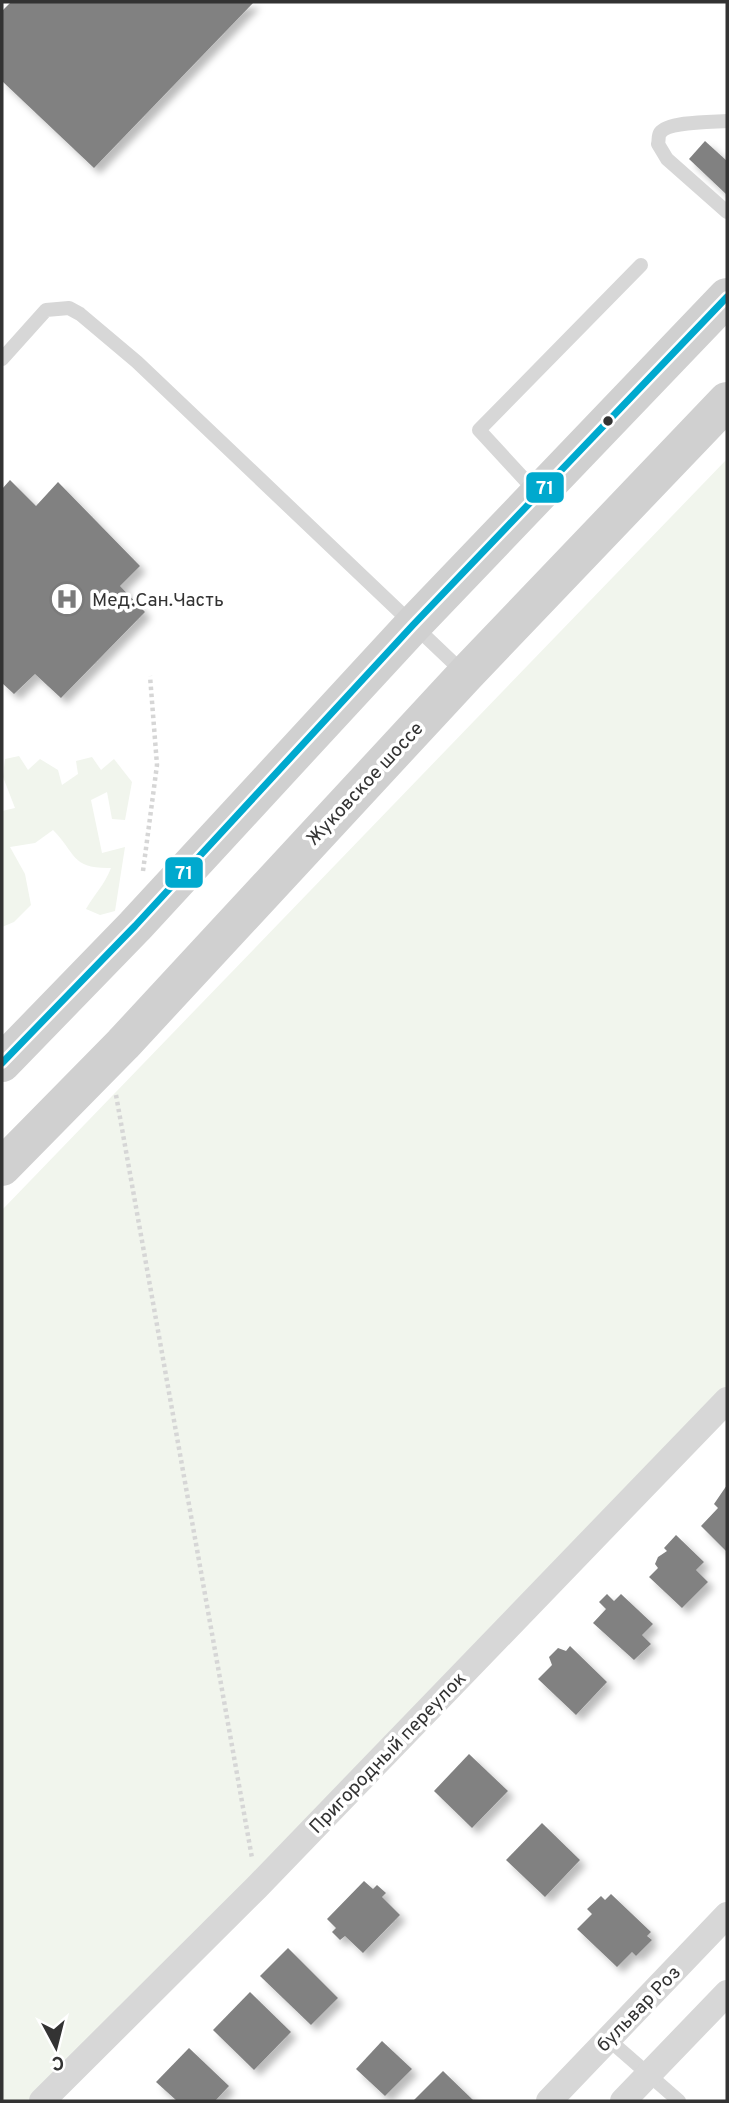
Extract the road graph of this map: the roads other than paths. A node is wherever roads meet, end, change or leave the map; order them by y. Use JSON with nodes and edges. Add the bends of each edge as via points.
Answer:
{"nodes":[{"id":1,"x":727,"y":121,"type":"edge"},
{"id":2,"x":727,"y":212,"type":"edge"},
{"id":3,"x":640,"y":265,"type":"dead end"},
{"id":4,"x":727,"y":297,"type":"edge"},
{"id":5,"x":2,"y":359,"type":"edge"},
{"id":6,"x":727,"y":401,"type":"edge"},
{"id":7,"x":538,"y":494,"type":"junction"},
{"id":8,"x":413,"y":625,"type":"junction"},
{"id":9,"x":466,"y":674,"type":"junction"},
{"id":10,"x":17,"y":1041,"type":"edge"},
{"id":11,"x":2,"y":1167,"type":"edge"},
{"id":12,"x":727,"y":1400,"type":"edge"},
{"id":13,"x":727,"y":1914,"type":"edge"},
{"id":14,"x":727,"y":1993,"type":"edge"},
{"id":15,"x":608,"y":2039,"type":"junction"},
{"id":16,"x":649,"y":2074,"type":"junction"},
{"id":17,"x":42,"y":2101,"type":"edge"},
{"id":18,"x":549,"y":2101,"type":"edge"},
{"id":19,"x":624,"y":2101,"type":"edge"},
{"id":20,"x":679,"y":2101,"type":"edge"}],
"edges":[{"from":1,"to":2,"type":"lane","via":[[666,128],[658,144],[667,159]]},
{"from":3,"to":7,"type":"lane","via":[[479,430]]},
{"from":4,"to":7,"type":"main road"},
{"from":5,"to":8,"type":"lane","via":[[46,310],[69,308],[80,314]]},
{"from":6,"to":9,"type":"main road","name":"Жуковское шоссе"},
{"from":7,"to":8,"type":"main road"},
{"from":8,"to":9,"type":"lane"},
{"from":8,"to":10,"type":"main road","via":[[135,926]]},
{"from":9,"to":11,"type":"main road","name":"Жуковское шоссе","via":[[123,1044]]},
{"from":12,"to":17,"type":"street","name":"Пригородный переулок","via":[[257,1887]]},
{"from":13,"to":15,"type":"street","name":"бульвар Роз"},
{"from":14,"to":16,"type":"street"},
{"from":15,"to":16,"type":"lane"},
{"from":15,"to":18,"type":"street","name":"бульвар Роз"},
{"from":16,"to":19,"type":"street"},
{"from":16,"to":20,"type":"lane"}]}
